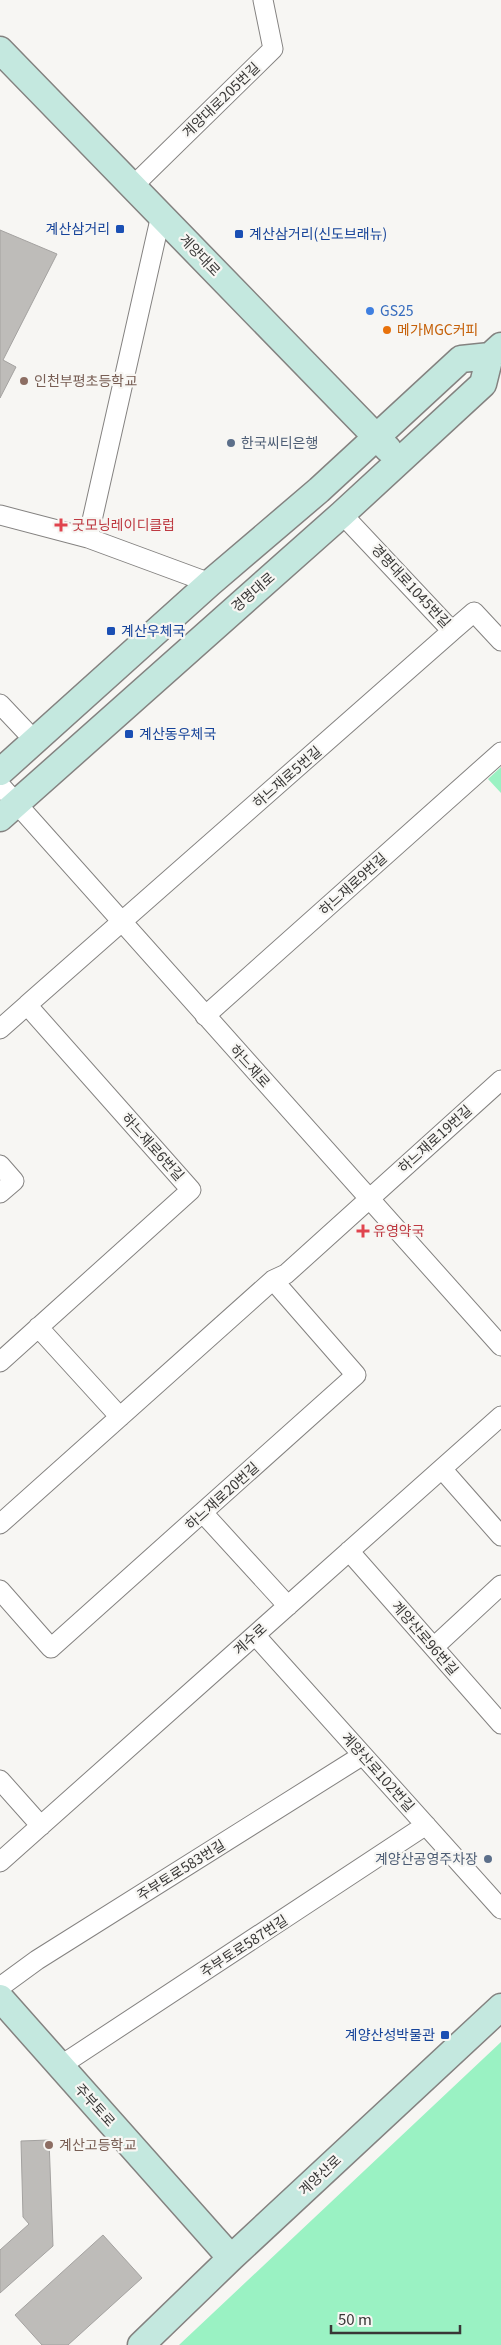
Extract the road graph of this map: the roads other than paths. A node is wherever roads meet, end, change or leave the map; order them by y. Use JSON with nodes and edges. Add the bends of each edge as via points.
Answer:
{"nodes":[{"id":1,"x":263,"y":0,"type":"edge"},
{"id":2,"x":0,"y":50,"type":"edge"},
{"id":3,"x":133,"y":186,"type":"junction"},
{"id":4,"x":161,"y":215,"type":"junction"},
{"id":5,"x":496,"y":351,"type":"edge"},
{"id":6,"x":376,"y":436,"type":"junction"},
{"id":7,"x":400,"y":462,"type":"junction"},
{"id":8,"x":342,"y":514,"type":"junction"},
{"id":9,"x":0,"y":515,"type":"edge"},
{"id":10,"x":88,"y":538,"type":"junction"},
{"id":11,"x":210,"y":583,"type":"junction"},
{"id":12,"x":452,"y":631,"type":"junction"},
{"id":13,"x":501,"y":641,"type":"edge"},
{"id":14,"x":0,"y":704,"type":"edge"},
{"id":15,"x":35,"y":741,"type":"junction"},
{"id":16,"x":501,"y":752,"type":"edge"},
{"id":17,"x":0,"y":772,"type":"edge"},
{"id":18,"x":5,"y":802,"type":"edge"},
{"id":19,"x":122,"y":922,"type":"junction"},
{"id":20,"x":28,"y":1005,"type":"junction"},
{"id":21,"x":205,"y":1016,"type":"junction"},
{"id":22,"x":0,"y":1029,"type":"edge"},
{"id":23,"x":501,"y":1080,"type":"edge"},
{"id":24,"x":0,"y":1165,"type":"edge"},
{"id":25,"x":0,"y":1193,"type":"edge"},
{"id":26,"x":369,"y":1199,"type":"junction"},
{"id":27,"x":273,"y":1280,"type":"junction"},
{"id":28,"x":38,"y":1327,"type":"junction"},
{"id":29,"x":501,"y":1346,"type":"edge"},
{"id":30,"x":0,"y":1362,"type":"edge"},
{"id":31,"x":501,"y":1416,"type":"edge"},
{"id":32,"x":120,"y":1417,"type":"junction"},
{"id":33,"x":442,"y":1469,"type":"junction"},
{"id":34,"x":203,"y":1513,"type":"junction"},
{"id":35,"x":0,"y":1524,"type":"edge"},
{"id":36,"x":501,"y":1536,"type":"edge"},
{"id":37,"x":349,"y":1551,"type":"junction"},
{"id":38,"x":501,"y":1585,"type":"edge"},
{"id":39,"x":0,"y":1590,"type":"edge"},
{"id":40,"x":288,"y":1606,"type":"junction"},
{"id":41,"x":255,"y":1635,"type":"junction"},
{"id":42,"x":434,"y":1647,"type":"junction"},
{"id":43,"x":501,"y":1724,"type":"edge"},
{"id":44,"x":363,"y":1756,"type":"junction"},
{"id":45,"x":0,"y":1780,"type":"edge"},
{"id":46,"x":426,"y":1825,"type":"junction"},
{"id":47,"x":41,"y":1826,"type":"junction"},
{"id":48,"x":0,"y":1862,"type":"edge"},
{"id":49,"x":501,"y":1909,"type":"edge"},
{"id":50,"x":0,"y":1987,"type":"edge"},
{"id":51,"x":0,"y":1998,"type":"edge"},
{"id":52,"x":501,"y":2007,"type":"edge"},
{"id":53,"x":60,"y":2066,"type":"junction"},
{"id":54,"x":230,"y":2258,"type":"junction"},
{"id":55,"x":141,"y":2345,"type":"edge"}],
"edges":[{"from":1,"to":3,"type":"street","name":"계양대로205번길","via":[[273,48]]},
{"from":2,"to":3,"type":"street","name":"계양대로"},
{"from":3,"to":4,"type":"street","name":"계양대로"},
{"from":4,"to":6,"type":"street","name":"계양대로"},
{"from":4,"to":10,"type":"street"},
{"from":5,"to":6,"type":"street","name":"경명대로","via":[[461,359]]},
{"from":5,"to":7,"type":"street","name":"경명대로","via":[[483,384]]},
{"from":6,"to":7,"type":"street","name":"계양대로"},
{"from":6,"to":11,"type":"street","name":"경명대로","via":[[319,490]]},
{"from":7,"to":8,"type":"street","name":"경명대로"},
{"from":8,"to":12,"type":"street","name":"경명대로1045번길"},
{"from":8,"to":18,"type":"street","name":"경명대로"},
{"from":9,"to":10,"type":"street"},
{"from":10,"to":11,"type":"street"},
{"from":11,"to":15,"type":"street","name":"경명대로"},
{"from":12,"to":13,"type":"street","name":"경명대로1045번길","via":[[474,612]]},
{"from":12,"to":19,"type":"street","name":"하느재로5번길"},
{"from":14,"to":15,"type":"street"},
{"from":15,"to":17,"type":"street","name":"경명대로"},
{"from":16,"to":21,"type":"street","name":"하느재로9번길"},
{"from":18,"to":19,"type":"street","name":"하느재로"},
{"from":19,"to":20,"type":"street"},
{"from":19,"to":21,"type":"street","name":"하느재로"},
{"from":20,"to":22,"type":"street"},
{"from":20,"to":28,"type":"street","name":"하느재로6번길","via":[[191,1190]]},
{"from":21,"to":26,"type":"street","name":"하느재로"},
{"from":23,"to":26,"type":"street","name":"하느재로19번길"},
{"from":24,"to":25,"type":"street","via":[[14,1180]]},
{"from":26,"to":27,"type":"street","via":[[286,1274]]},
{"from":26,"to":29,"type":"street","name":"하느재로"},
{"from":27,"to":32,"type":"street"},
{"from":27,"to":34,"type":"street","name":"하느재로20번길","via":[[356,1375]]},
{"from":28,"to":30,"type":"street","name":"하느재로6번길"},
{"from":28,"to":32,"type":"street"},
{"from":31,"to":33,"type":"street","name":"계수로"},
{"from":32,"to":35,"type":"street"},
{"from":33,"to":36,"type":"street"},
{"from":33,"to":37,"type":"street","name":"계수로"},
{"from":34,"to":39,"type":"street","name":"하느재로20번길","via":[[51,1648]]},
{"from":34,"to":40,"type":"street"},
{"from":37,"to":40,"type":"street","name":"계수로"},
{"from":37,"to":42,"type":"street","name":"계양산로96번길"},
{"from":38,"to":42,"type":"street"},
{"from":40,"to":41,"type":"street","name":"계수로"},
{"from":41,"to":44,"type":"street","name":"계양산로102번길"},
{"from":41,"to":47,"type":"street","name":"계수로"},
{"from":42,"to":43,"type":"street","name":"계양산로96번길"},
{"from":44,"to":46,"type":"street","name":"계양산로102번길"},
{"from":44,"to":50,"type":"street","name":"주부토로583번길","via":[[37,1960]]},
{"from":45,"to":47,"type":"street"},
{"from":46,"to":49,"type":"street","name":"계양산로102번길"},
{"from":46,"to":53,"type":"street","name":"주부토로587번길"},
{"from":47,"to":48,"type":"street","name":"계수로"},
{"from":51,"to":53,"type":"street","name":"주부토로"},
{"from":52,"to":54,"type":"street","name":"계양산로"},
{"from":53,"to":54,"type":"street","name":"주부토로"},
{"from":54,"to":55,"type":"street","name":"계양산로"}]}
